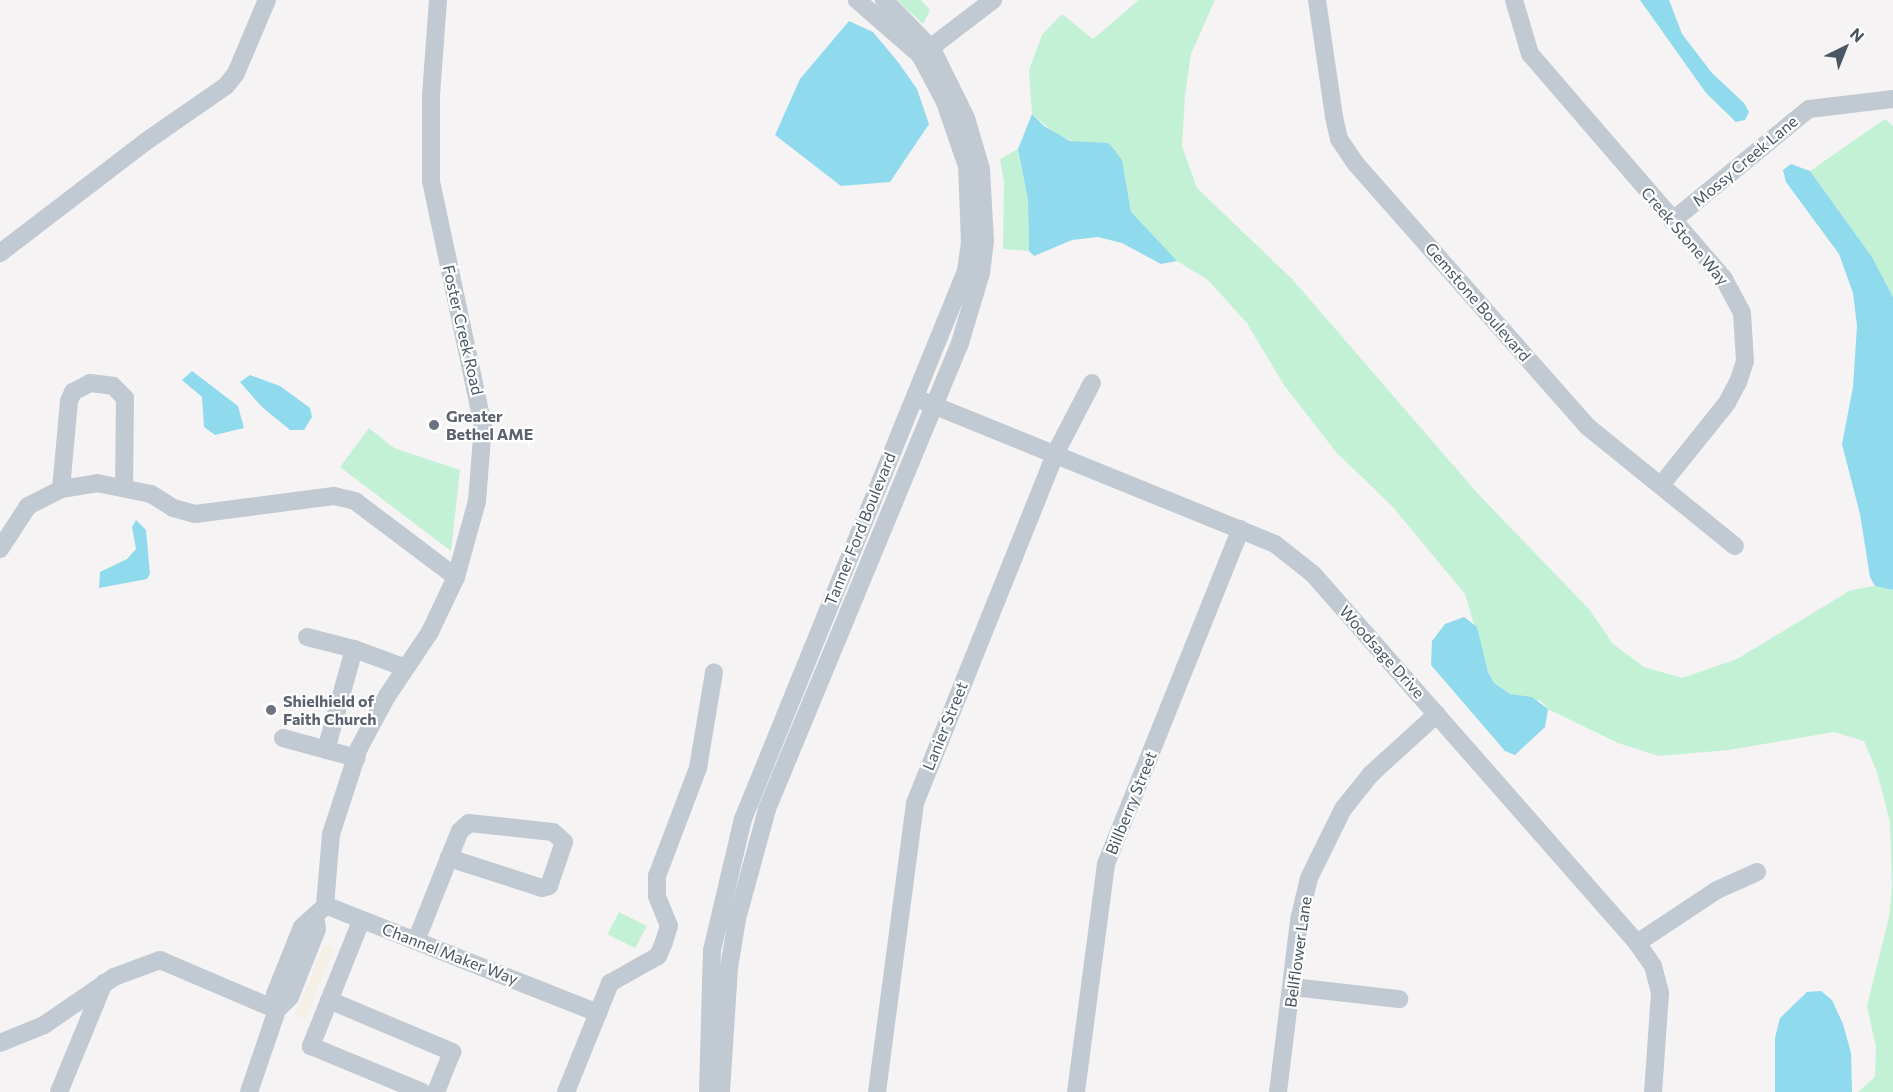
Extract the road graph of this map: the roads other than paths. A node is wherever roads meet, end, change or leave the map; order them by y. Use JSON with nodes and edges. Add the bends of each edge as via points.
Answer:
{"nodes":[{"id":1,"x":267,"y":0,"type":"edge"},
{"id":2,"x":438,"y":0,"type":"edge"},
{"id":3,"x":857,"y":0,"type":"edge"},
{"id":4,"x":884,"y":0,"type":"edge"},
{"id":5,"x":993,"y":0,"type":"edge"},
{"id":6,"x":1317,"y":0,"type":"edge"},
{"id":7,"x":1514,"y":0,"type":"edge"},
{"id":8,"x":926,"y":52,"type":"junction"},
{"id":9,"x":1893,"y":99,"type":"edge"},
{"id":10,"x":1672,"y":221,"type":"junction"},
{"id":11,"x":0,"y":253,"type":"edge"},
{"id":12,"x":1092,"y":383,"type":"dead end"},
{"id":13,"x":914,"y":397,"type":"junction"},
{"id":14,"x":933,"y":405,"type":"junction"},
{"id":15,"x":1055,"y":454,"type":"junction"},
{"id":16,"x":1661,"y":485,"type":"junction"},
{"id":17,"x":124,"y":486,"type":"junction"},
{"id":18,"x":61,"y":489,"type":"junction"},
{"id":19,"x":1241,"y":529,"type":"junction"},
{"id":20,"x":1735,"y":546,"type":"dead end"},
{"id":21,"x":0,"y":549,"type":"edge"},
{"id":22,"x":456,"y":577,"type":"junction"},
{"id":23,"x":307,"y":637,"type":"dead end"},
{"id":24,"x":354,"y":649,"type":"junction"},
{"id":25,"x":406,"y":668,"type":"junction"},
{"id":26,"x":714,"y":672,"type":"dead end"},
{"id":27,"x":1437,"y":714,"type":"junction"},
{"id":28,"x":283,"y":738,"type":"dead end"},
{"id":29,"x":326,"y":750,"type":"junction"},
{"id":30,"x":356,"y":758,"type":"junction"},
{"id":31,"x":449,"y":858,"type":"junction"},
{"id":32,"x":1757,"y":872,"type":"dead end"},
{"id":33,"x":320,"y":910,"type":"junction"},
{"id":34,"x":361,"y":921,"type":"junction"},
{"id":35,"x":416,"y":941,"type":"junction"},
{"id":36,"x":1638,"y":943,"type":"junction"},
{"id":37,"x":104,"y":983,"type":"junction"},
{"id":38,"x":1293,"y":987,"type":"junction"},
{"id":39,"x":1399,"y":999,"type":"dead end"},
{"id":40,"x":329,"y":1000,"type":"junction"},
{"id":41,"x":277,"y":1010,"type":"junction"},
{"id":42,"x":598,"y":1013,"type":"junction"},
{"id":43,"x":0,"y":1043,"type":"edge"},
{"id":44,"x":59,"y":1092,"type":"edge"},
{"id":45,"x":249,"y":1092,"type":"edge"},
{"id":46,"x":422,"y":1092,"type":"edge"},
{"id":47,"x":436,"y":1092,"type":"edge"},
{"id":48,"x":566,"y":1092,"type":"edge"},
{"id":49,"x":708,"y":1092,"type":"edge"},
{"id":50,"x":721,"y":1092,"type":"edge"},
{"id":51,"x":877,"y":1092,"type":"edge"},
{"id":52,"x":1076,"y":1092,"type":"edge"},
{"id":53,"x":1278,"y":1092,"type":"edge"},
{"id":54,"x":1653,"y":1092,"type":"edge"}],
"edges":[{"from":1,"to":11,"type":"street","via":[[236,73],[225,86]]},
{"from":2,"to":22,"type":"street","name":"Foster Creek Road","via":[[431,95],[431,181],[483,425],[477,501]]},
{"from":3,"to":8,"type":"street","name":"Tanner Ford Boulevard"},
{"from":4,"to":8,"type":"street","name":"Tanner Ford Boulevard"},
{"from":5,"to":8,"type":"street"},
{"from":6,"to":16,"type":"street","name":"Gemstone Boulevard","via":[[1339,139],[1356,164],[1588,427]]},
{"from":7,"to":10,"type":"street","name":"Creek Stone Way","via":[[1530,54]]},
{"from":8,"to":13,"type":"street","name":"Tanner Ford Boulevard","via":[[960,137],[971,214],[966,271]]},
{"from":8,"to":14,"type":"street","name":"Tanner Ford Boulevard","via":[[966,118],[981,169],[985,230],[981,273],[960,343]]},
{"from":9,"to":10,"type":"street","name":"Mossy Creek Lane","via":[[1809,110]]},
{"from":10,"to":16,"type":"street","name":"Creek Stone Way","via":[[1736,298],[1744,330],[1745,361],[1727,403]]},
{"from":12,"to":15,"type":"street","name":"Lanier Street"},
{"from":13,"to":14,"type":"street","name":"Woodsage Drive"},
{"from":13,"to":49,"type":"street","name":"Tanner Ford Boulevard","via":[[743,819],[712,950]]},
{"from":14,"to":15,"type":"street","name":"Woodsage Drive"},
{"from":14,"to":50,"type":"street","name":"Tanner Ford Boulevard","via":[[767,809],[737,918],[729,968]]},
{"from":15,"to":19,"type":"street","name":"Woodsage Drive"},
{"from":15,"to":51,"type":"street","name":"Lanier Street","via":[[915,803]]},
{"from":16,"to":20,"type":"street","name":"Gemstone Boulevard"},
{"from":17,"to":18,"type":"street","via":[[97,483]]},
{"from":17,"to":18,"type":"street","via":[[125,398],[113,386],[90,383],[73,392],[69,401]]},
{"from":17,"to":22,"type":"street","via":[[195,514],[334,496],[355,501]]},
{"from":18,"to":21,"type":"street","via":[[28,506]]},
{"from":19,"to":27,"type":"street","name":"Woodsage Drive","via":[[1275,544],[1312,574]]},
{"from":19,"to":52,"type":"street","name":"Billberry Street","via":[[1106,864]]},
{"from":22,"to":25,"type":"street","name":"Foster Creek Road","via":[[430,632]]},
{"from":23,"to":24,"type":"street"},
{"from":24,"to":25,"type":"street"},
{"from":24,"to":29,"type":"street"},
{"from":25,"to":30,"type":"street","name":"Foster Creek Road","via":[[387,696]]},
{"from":26,"to":42,"type":"street","via":[[698,768],[657,876],[657,896],[669,926],[664,942],[658,956],[610,983]]},
{"from":27,"to":36,"type":"street","name":"Woodsage Drive"},
{"from":27,"to":38,"type":"street","name":"Bellflower Lane","via":[[1371,774],[1343,809],[1324,843],[1309,878],[1299,920]]},
{"from":28,"to":29,"type":"street"},
{"from":29,"to":30,"type":"street"},
{"from":30,"to":33,"type":"street","name":"Foster Creek Road","via":[[330,834],[328,880]]},
{"from":31,"to":31,"type":"street","via":[[460,831],[469,823],[553,832],[564,842],[549,886],[542,888]]},
{"from":31,"to":35,"type":"street"},
{"from":32,"to":36,"type":"street","via":[[1709,895]]},
{"from":33,"to":34,"type":"street","name":"Channel Maker Way"},
{"from":33,"to":41,"type":"street","via":[[302,927],[275,994]]},
{"from":34,"to":35,"type":"street","name":"Channel Maker Way"},
{"from":34,"to":40,"type":"street"},
{"from":35,"to":42,"type":"street","name":"Channel Maker Way"},
{"from":36,"to":54,"type":"street","name":"Woodsage Drive","via":[[1653,966],[1660,993]]},
{"from":37,"to":41,"type":"street","via":[[160,960]]},
{"from":37,"to":43,"type":"street","via":[[44,1025]]},
{"from":37,"to":44,"type":"street"},
{"from":38,"to":39,"type":"street"},
{"from":38,"to":53,"type":"street","name":"Bellflower Lane"},
{"from":40,"to":46,"type":"street","via":[[310,1046]]},
{"from":40,"to":47,"type":"street","via":[[452,1052]]},
{"from":41,"to":45,"type":"street"},
{"from":42,"to":48,"type":"street"}]}
